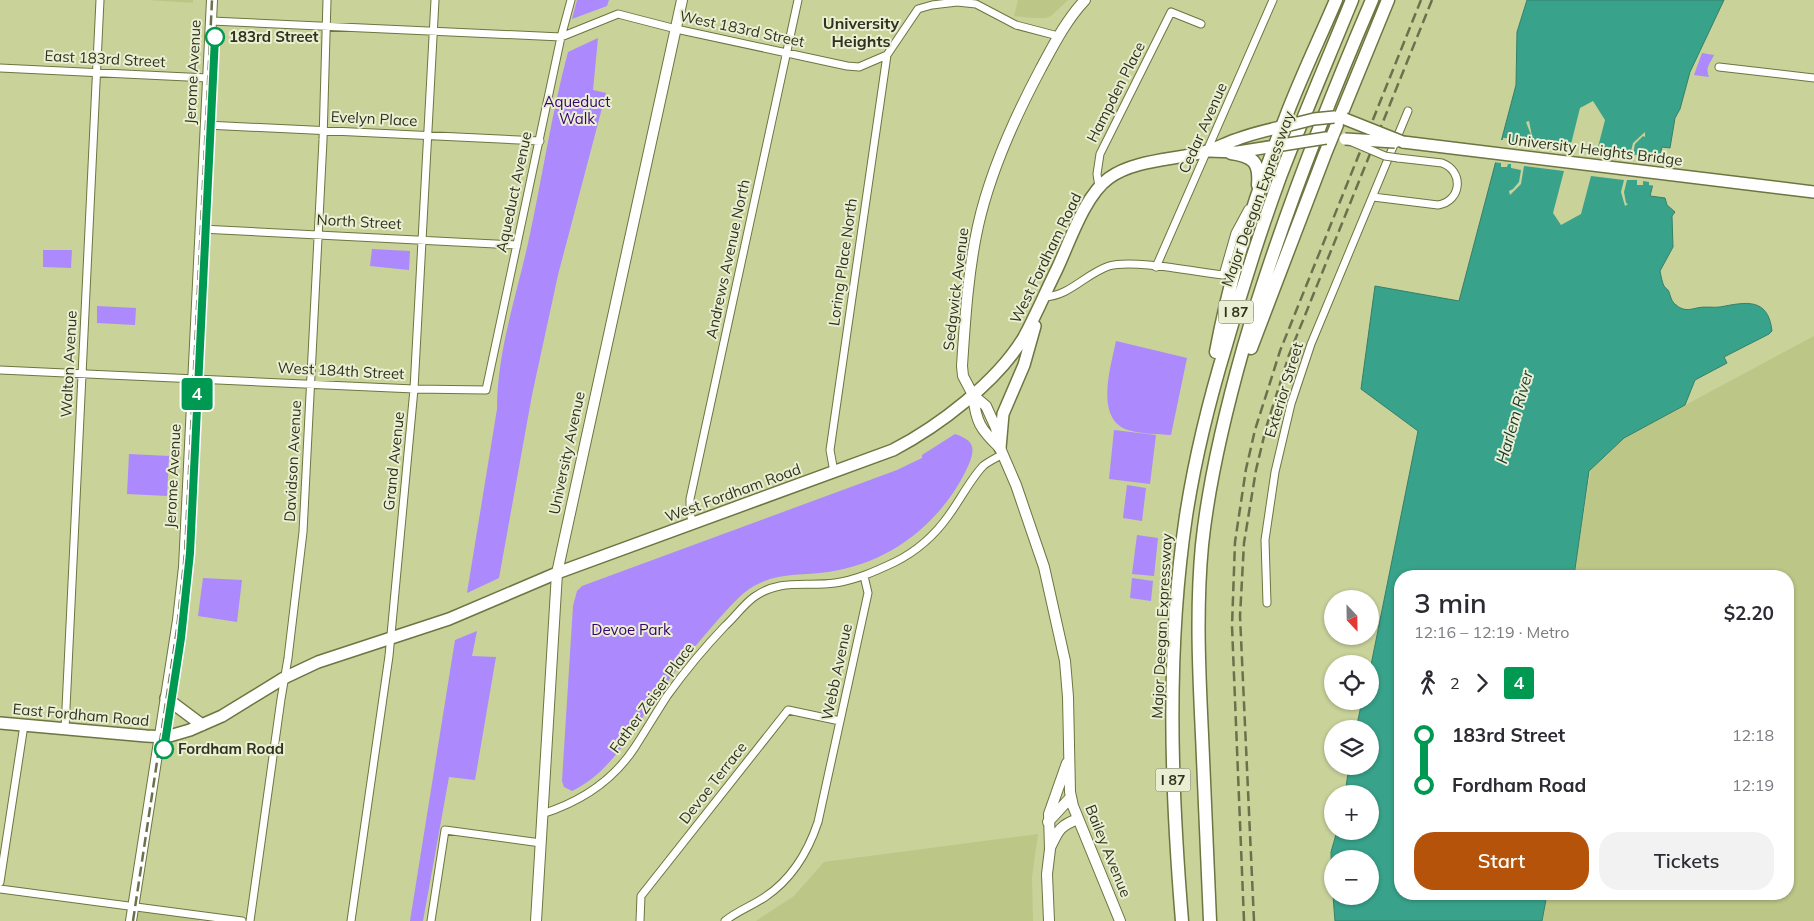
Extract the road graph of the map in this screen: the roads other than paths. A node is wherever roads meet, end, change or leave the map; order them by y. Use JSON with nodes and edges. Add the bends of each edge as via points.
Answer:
{"nodes":[{"id":1,"x":100,"y":0,"type":"edge"},
{"id":2,"x":212,"y":0,"type":"edge"},
{"id":3,"x":328,"y":0,"type":"edge"},
{"id":4,"x":435,"y":0,"type":"edge"},
{"id":5,"x":571,"y":0,"type":"edge"},
{"id":6,"x":682,"y":0,"type":"edge"},
{"id":7,"x":798,"y":0,"type":"edge"},
{"id":8,"x":918,"y":0,"type":"edge"},
{"id":9,"x":1085,"y":0,"type":"edge"},
{"id":10,"x":1274,"y":0,"type":"edge"},
{"id":11,"x":1336,"y":0,"type":"edge"},
{"id":12,"x":1352,"y":0,"type":"edge"},
{"id":13,"x":1372,"y":0,"type":"edge"},
{"id":14,"x":1388,"y":0,"type":"edge"},
{"id":15,"x":918,"y":9,"type":"junction"},
{"id":16,"x":211,"y":21,"type":"junction"},
{"id":17,"x":1201,"y":24,"type":"dead end"},
{"id":18,"x":326,"y":25,"type":"junction"},
{"id":19,"x":676,"y":29,"type":"junction"},
{"id":20,"x":433,"y":32,"type":"junction"},
{"id":21,"x":1058,"y":36,"type":"junction"},
{"id":22,"x":561,"y":37,"type":"junction"},
{"id":23,"x":787,"y":53,"type":"junction"},
{"id":24,"x":887,"y":55,"type":"junction"},
{"id":25,"x":1719,"y":67,"type":"dead end"},
{"id":26,"x":0,"y":68,"type":"edge"},
{"id":27,"x":97,"y":72,"type":"junction"},
{"id":28,"x":208,"y":78,"type":"junction"},
{"id":29,"x":1814,"y":78,"type":"edge"},
{"id":30,"x":1408,"y":111,"type":"dead end"},
{"id":31,"x":1339,"y":118,"type":"junction"},
{"id":32,"x":206,"y":125,"type":"junction"},
{"id":33,"x":1286,"y":126,"type":"junction"},
{"id":34,"x":323,"y":130,"type":"junction"},
{"id":35,"x":427,"y":136,"type":"junction"},
{"id":36,"x":1335,"y":139,"type":"junction"},
{"id":37,"x":540,"y":140,"type":"junction"},
{"id":38,"x":1404,"y":142,"type":"junction"},
{"id":39,"x":1278,"y":146,"type":"junction"},
{"id":40,"x":1208,"y":151,"type":"junction"},
{"id":41,"x":1482,"y":151,"type":"joint"},
{"id":42,"x":1231,"y":153,"type":"junction"},
{"id":43,"x":1412,"y":160,"type":"junction"},
{"id":44,"x":1099,"y":187,"type":"junction"},
{"id":45,"x":1814,"y":192,"type":"edge"},
{"id":46,"x":1256,"y":196,"type":"junction"},
{"id":47,"x":1374,"y":197,"type":"junction"},
{"id":48,"x":201,"y":229,"type":"junction"},
{"id":49,"x":318,"y":234,"type":"junction"},
{"id":50,"x":422,"y":239,"type":"junction"},
{"id":51,"x":517,"y":245,"type":"junction"},
{"id":52,"x":1156,"y":267,"type":"junction"},
{"id":53,"x":1042,"y":300,"type":"junction"},
{"id":54,"x":0,"y":370,"type":"edge"},
{"id":55,"x":83,"y":374,"type":"junction"},
{"id":56,"x":194,"y":379,"type":"junction"},
{"id":57,"x":310,"y":383,"type":"junction"},
{"id":58,"x":414,"y":389,"type":"junction"},
{"id":59,"x":486,"y":390,"type":"joint"},
{"id":60,"x":973,"y":395,"type":"junction"},
{"id":61,"x":1226,"y":411,"type":"junction"},
{"id":62,"x":1204,"y":424,"type":"junction"},
{"id":63,"x":1002,"y":451,"type":"junction"},
{"id":64,"x":834,"y":472,"type":"junction"},
{"id":65,"x":693,"y":524,"type":"junction"},
{"id":66,"x":558,"y":573,"type":"junction"},
{"id":67,"x":864,"y":576,"type":"junction"},
{"id":68,"x":1266,"y":603,"type":"dead end"},
{"id":69,"x":390,"y":638,"type":"junction"},
{"id":70,"x":284,"y":678,"type":"junction"},
{"id":71,"x":166,"y":698,"type":"junction"},
{"id":72,"x":840,"y":722,"type":"junction"},
{"id":73,"x":0,"y":723,"type":"edge"},
{"id":74,"x":24,"y":725,"type":"junction"},
{"id":75,"x":202,"y":725,"type":"junction"},
{"id":76,"x":65,"y":729,"type":"junction"},
{"id":77,"x":160,"y":737,"type":"junction"},
{"id":78,"x":1069,"y":759,"type":"junction"},
{"id":79,"x":1071,"y":795,"type":"junction"},
{"id":80,"x":542,"y":814,"type":"junction"},
{"id":81,"x":1078,"y":819,"type":"junction"},
{"id":82,"x":1048,"y":822,"type":"junction"},
{"id":83,"x":541,"y":843,"type":"junction"},
{"id":84,"x":1050,"y":849,"type":"junction"},
{"id":85,"x":0,"y":882,"type":"edge"},
{"id":86,"x":0,"y":889,"type":"edge"},
{"id":87,"x":133,"y":908,"type":"junction"},
{"id":88,"x":131,"y":921,"type":"edge"},
{"id":89,"x":242,"y":921,"type":"edge"},
{"id":90,"x":250,"y":921,"type":"edge"},
{"id":91,"x":351,"y":921,"type":"edge"},
{"id":92,"x":432,"y":921,"type":"edge"},
{"id":93,"x":536,"y":921,"type":"edge"},
{"id":94,"x":640,"y":921,"type":"edge"},
{"id":95,"x":724,"y":921,"type":"edge"},
{"id":96,"x":1049,"y":921,"type":"edge"},
{"id":97,"x":1120,"y":921,"type":"edge"},
{"id":98,"x":1182,"y":921,"type":"edge"},
{"id":99,"x":1210,"y":921,"type":"edge"}],
"edges":[{"from":1,"to":27,"type":"street","name":"Walton Avenue"},
{"from":2,"to":16,"type":"main road","name":"Jerome Avenue"},
{"from":3,"to":18,"type":"street","name":"Davidson Avenue"},
{"from":4,"to":20,"type":"street","name":"Grand Avenue"},
{"from":5,"to":22,"type":"street","name":"Aqueduct Avenue"},
{"from":6,"to":19,"type":"main road","name":"University Avenue"},
{"from":7,"to":23,"type":"street","name":"Andrews Avenue North"},
{"from":8,"to":15,"type":"street"},
{"from":9,"to":21,"type":"main road","name":"Sedgwick Avenue"},
{"from":10,"to":40,"type":"street","name":"Cedar Avenue"},
{"from":11,"to":33,"type":"highway"},
{"from":12,"to":62,"type":"highway","name":"Major Deegan Expressway","number":"I 87","via":[[1272,201]]},
{"from":13,"to":61,"type":"highway","name":"Major Deegan Expressway","number":"I 87","via":[[1287,212],[1254,311]]},
{"from":14,"to":31,"type":"highway"},
{"from":15,"to":21,"type":"street","via":[[957,2],[976,4],[1016,25]]},
{"from":15,"to":24,"type":"street"},
{"from":16,"to":18,"type":"street","name":"West 183rd Street"},
{"from":16,"to":28,"type":"main road","name":"Jerome Avenue"},
{"from":17,"to":44,"type":"street","name":"Hampden Place","via":[[1171,12],[1100,154]]},
{"from":18,"to":20,"type":"street","name":"West 183rd Street"},
{"from":18,"to":34,"type":"street","name":"Davidson Avenue"},
{"from":19,"to":22,"type":"street","name":"West 183rd Street","via":[[618,14]]},
{"from":19,"to":23,"type":"street","name":"West 183rd Street"},
{"from":19,"to":66,"type":"main road","name":"University Avenue"},
{"from":20,"to":22,"type":"street","name":"West 183rd Street"},
{"from":20,"to":35,"type":"street","name":"Grand Avenue"},
{"from":21,"to":60,"type":"main road","name":"Sedgwick Avenue","via":[[1005,144],[978,224],[962,366]]},
{"from":22,"to":37,"type":"street","name":"Aqueduct Avenue"},
{"from":23,"to":24,"type":"street","name":"West 183rd Street","via":[[859,67]]},
{"from":23,"to":65,"type":"street","name":"Andrews Avenue North","via":[[690,499]]},
{"from":24,"to":64,"type":"street","name":"Loring Place North","via":[[830,450]]},
{"from":25,"to":29,"type":"street"},
{"from":26,"to":27,"type":"street","name":"East 183rd Street"},
{"from":27,"to":28,"type":"street","name":"East 183rd Street"},
{"from":27,"to":55,"type":"street","name":"Walton Avenue"},
{"from":28,"to":32,"type":"main road","name":"Jerome Avenue"},
{"from":30,"to":47,"type":"street","name":"Exterior Street"},
{"from":31,"to":33,"type":"main road","name":"West Fordham Road","bridge":true},
{"from":31,"to":36,"type":"highway"},
{"from":31,"to":38,"type":"main road","name":"West Fordham Road","bridge":true},
{"from":32,"to":34,"type":"street","name":"Evelyn Place"},
{"from":32,"to":48,"type":"main road","name":"Jerome Avenue"},
{"from":33,"to":39,"type":"highway"},
{"from":33,"to":40,"type":"main road","name":"West Fordham Road"},
{"from":34,"to":35,"type":"street","name":"Evelyn Place"},
{"from":34,"to":49,"type":"street","name":"Davidson Avenue"},
{"from":35,"to":37,"type":"street","name":"Evelyn Place"},
{"from":35,"to":50,"type":"street","name":"Grand Avenue"},
{"from":36,"to":38,"type":"main road","name":"West Fordham Road","bridge":true},
{"from":36,"to":39,"type":"main road","name":"West Fordham Road","bridge":true},
{"from":36,"to":43,"type":"street","bridge":true,"via":[[1385,156]]},
{"from":36,"to":61,"type":"highway"},
{"from":37,"to":51,"type":"street","name":"Aqueduct Avenue"},
{"from":38,"to":41,"type":"main road","name":"West Fordham Road"},
{"from":38,"to":43,"type":"street","via":[[1403,154]]},
{"from":39,"to":42,"type":"main road","name":"West Fordham Road"},
{"from":39,"to":46,"type":"highway"},
{"from":40,"to":42,"type":"main road","name":"West Fordham Road"},
{"from":40,"to":44,"type":"main road","name":"West Fordham Road","via":[[1126,169]]},
{"from":40,"to":52,"type":"street","name":"Cedar Avenue"},
{"from":41,"to":45,"type":"main road","name":"University Heights Bridge"},
{"from":42,"to":46,"type":"highway","via":[[1247,156],[1255,163],[1259,178]]},
{"from":43,"to":47,"type":"street","via":[[1442,163],[1452,168],[1458,183],[1453,198],[1436,205]]},
{"from":44,"to":53,"type":"main road","name":"West Fordham Road","via":[[1088,202]]},
{"from":46,"to":52,"type":"street","name":"Major Deegan Expressway","via":[[1236,230],[1223,275]]},
{"from":46,"to":62,"type":"highway","via":[[1222,324]]},
{"from":47,"to":68,"type":"street","name":"Exterior Street","via":[[1311,344],[1291,404],[1275,472],[1265,540]]},
{"from":48,"to":49,"type":"street","name":"North Street"},
{"from":48,"to":56,"type":"main road","name":"Jerome Avenue"},
{"from":49,"to":50,"type":"street","name":"North Street"},
{"from":49,"to":57,"type":"street","name":"Davidson Avenue"},
{"from":50,"to":51,"type":"street","name":"North Street"},
{"from":50,"to":58,"type":"street","name":"Grand Avenue"},
{"from":51,"to":59,"type":"street","name":"Aqueduct Avenue"},
{"from":52,"to":53,"type":"street","via":[[1111,266],[1065,292]]},
{"from":53,"to":60,"type":"main road","name":"West Fordham Road","via":[[1013,352]]},
{"from":53,"to":63,"type":"main road","via":[[1024,365],[1005,410]]},
{"from":54,"to":55,"type":"street","name":"West 184th Street"},
{"from":55,"to":56,"type":"street","name":"West 184th Street"},
{"from":55,"to":76,"type":"street","name":"Walton Avenue"},
{"from":56,"to":57,"type":"street","name":"West 184th Street"},
{"from":56,"to":71,"type":"main road","name":"Jerome Avenue","via":[[183,576]]},
{"from":57,"to":58,"type":"street","name":"West 184th Street"},
{"from":57,"to":70,"type":"street","name":"Davidson Avenue","via":[[303,532]]},
{"from":58,"to":59,"type":"street","name":"West 184th Street"},
{"from":58,"to":69,"type":"street","name":"Grand Avenue"},
{"from":60,"to":63,"type":"main road","name":"Sedgwick Avenue","via":[[976,416],[986,435]]},
{"from":60,"to":64,"type":"main road","name":"West Fordham Road","via":[[900,447]]},
{"from":61,"to":99,"type":"highway","name":"Major Deegan Expressway","number":"I 87","via":[[1209,490],[1198,609]]},
{"from":62,"to":98,"type":"highway","name":"Major Deegan Expressway","number":"I 87","via":[[1182,550],[1174,661],[1173,773]]},
{"from":63,"to":67,"type":"street","via":[[982,467],[948,516],[921,546]]},
{"from":63,"to":78,"type":"main road","name":"Sedgwick Avenue","via":[[1044,566],[1065,660]]},
{"from":64,"to":65,"type":"main road","name":"West Fordham Road"},
{"from":65,"to":66,"type":"main road","name":"West Fordham Road"},
{"from":66,"to":69,"type":"main road","name":"West Fordham Road","via":[[449,619]]},
{"from":66,"to":80,"type":"main road","name":"University Avenue"},
{"from":67,"to":72,"type":"street","name":"Webb Avenue","via":[[868,593]]},
{"from":67,"to":80,"type":"street","name":"Father Zeiser Place","via":[[835,583],[793,583],[754,597],[688,668],[635,747],[614,772],[588,794]]},
{"from":69,"to":70,"type":"main road","name":"West Fordham Road","via":[[318,662]]},
{"from":69,"to":91,"type":"street","name":"Grand Avenue"},
{"from":70,"to":75,"type":"main road","name":"West Fordham Road"},
{"from":70,"to":90,"type":"street","name":"Davidson Avenue"},
{"from":71,"to":75,"type":"main road"},
{"from":71,"to":77,"type":"main road","name":"Jerome Avenue"},
{"from":72,"to":94,"type":"street","name":"Devoe Terrace","via":[[788,710],[641,896]]},
{"from":72,"to":95,"type":"street","name":"Webb Avenue","via":[[818,822],[806,853],[778,887]]},
{"from":73,"to":74,"type":"main road","name":"East Fordham Road"},
{"from":74,"to":76,"type":"main road","name":"East Fordham Road"},
{"from":74,"to":85,"type":"street"},
{"from":75,"to":77,"type":"main road","name":"West Fordham Road"},
{"from":76,"to":77,"type":"main road","name":"East Fordham Road"},
{"from":77,"to":87,"type":"main road","name":"Jerome Avenue"},
{"from":78,"to":79,"type":"main road","name":"Sedgwick Avenue"},
{"from":78,"to":82,"type":"main road","name":"Sedgwick Avenue"},
{"from":79,"to":81,"type":"main road","name":"Bailey Avenue"},
{"from":79,"to":82,"type":"main road"},
{"from":80,"to":83,"type":"main road","name":"University Avenue"},
{"from":81,"to":84,"type":"main road","name":"Sedgwick Avenue","via":[[1061,827]]},
{"from":81,"to":97,"type":"main road","name":"Bailey Avenue"},
{"from":82,"to":84,"type":"main road","name":"Sedgwick Avenue"},
{"from":83,"to":92,"type":"street","via":[[445,830]]},
{"from":83,"to":93,"type":"main road","name":"University Avenue"},
{"from":84,"to":96,"type":"main road","name":"Sedgwick Avenue","via":[[1047,874]]},
{"from":86,"to":87,"type":"street"},
{"from":87,"to":88,"type":"main road","name":"Jerome Avenue"},
{"from":87,"to":89,"type":"street"}]}
